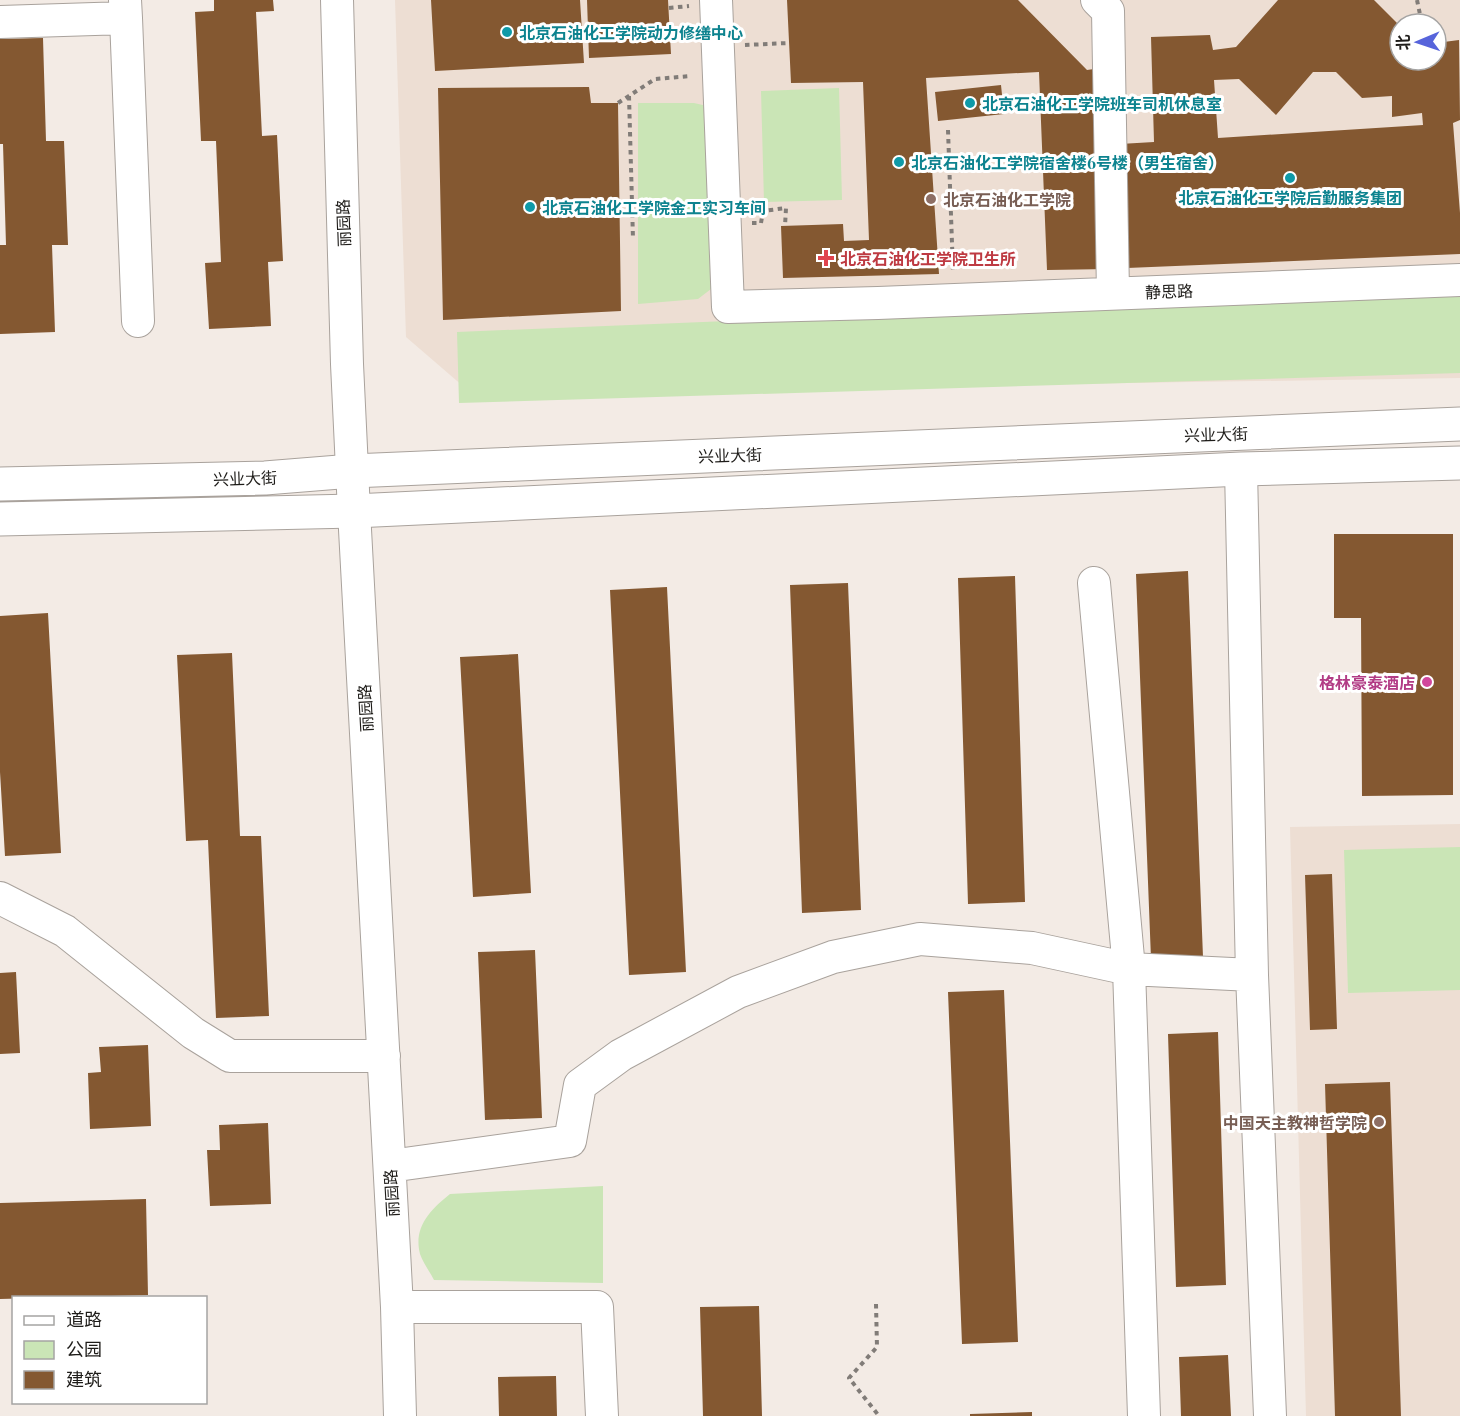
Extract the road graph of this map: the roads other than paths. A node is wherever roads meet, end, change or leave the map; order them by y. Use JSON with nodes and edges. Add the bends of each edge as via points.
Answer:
{"nodes":[{"id":1,"x":337,"y":0,"type":"edge"},
{"id":2,"x":716,"y":0,"type":"edge"},
{"id":3,"x":1097,"y":0,"type":"edge"},
{"id":4,"x":125,"y":9,"type":"edge"},
{"id":5,"x":0,"y":22,"type":"edge"},
{"id":6,"x":1460,"y":280,"type":"edge"},
{"id":7,"x":1113,"y":293,"type":"junction"},
{"id":8,"x":138,"y":321,"type":"dead end"},
{"id":9,"x":1460,"y":424,"type":"edge"},
{"id":10,"x":1460,"y":463,"type":"edge"},
{"id":11,"x":1241,"y":469,"type":"junction"},
{"id":12,"x":352,"y":471,"type":"junction"},
{"id":13,"x":0,"y":484,"type":"edge"},
{"id":14,"x":354,"y":511,"type":"junction"},
{"id":15,"x":0,"y":519,"type":"edge"},
{"id":16,"x":1094,"y":583,"type":"dead end"},
{"id":17,"x":0,"y":898,"type":"edge"},
{"id":18,"x":1129,"y":969,"type":"junction"},
{"id":19,"x":1251,"y":975,"type":"junction"},
{"id":20,"x":384,"y":1056,"type":"junction"},
{"id":21,"x":390,"y":1166,"type":"junction"},
{"id":22,"x":397,"y":1307,"type":"junction"},
{"id":23,"x":400,"y":1416,"type":"edge"},
{"id":24,"x":602,"y":1416,"type":"edge"},
{"id":25,"x":1144,"y":1416,"type":"edge"},
{"id":26,"x":1270,"y":1416,"type":"edge"}],
"edges":[{"from":1,"to":12,"type":"street","name":"丽园路"},
{"from":2,"to":7,"type":"street","name":"静思路","via":[[728,307]]},
{"from":3,"to":7,"type":"street","via":[[1108,11]]},
{"from":4,"to":5,"type":"street"},
{"from":4,"to":8,"type":"street"},
{"from":6,"to":7,"type":"street","name":"静思路"},
{"from":9,"to":12,"type":"main road","name":"兴业大街"},
{"from":10,"to":11,"type":"main road"},
{"from":11,"to":14,"type":"main road"},
{"from":11,"to":19,"type":"street"},
{"from":12,"to":13,"type":"main road","name":"兴业大街","via":[[265,478]]},
{"from":12,"to":14,"type":"street","name":"丽园路"},
{"from":14,"to":15,"type":"main road"},
{"from":14,"to":20,"type":"street","name":"丽园路"},
{"from":16,"to":18,"type":"street"},
{"from":17,"to":20,"type":"street","via":[[65,932],[193,1033],[230,1056]]},
{"from":18,"to":19,"type":"street"},
{"from":18,"to":21,"type":"street","via":[[1032,948],[920,939],[833,957],[738,992],[621,1055],[580,1085],[570,1141]]},
{"from":18,"to":25,"type":"street"},
{"from":19,"to":26,"type":"street"},
{"from":20,"to":21,"type":"street","name":"丽园路"},
{"from":21,"to":22,"type":"street","name":"丽园路"},
{"from":22,"to":23,"type":"street","name":"丽园路"},
{"from":22,"to":24,"type":"street","via":[[597,1307]]}]}
